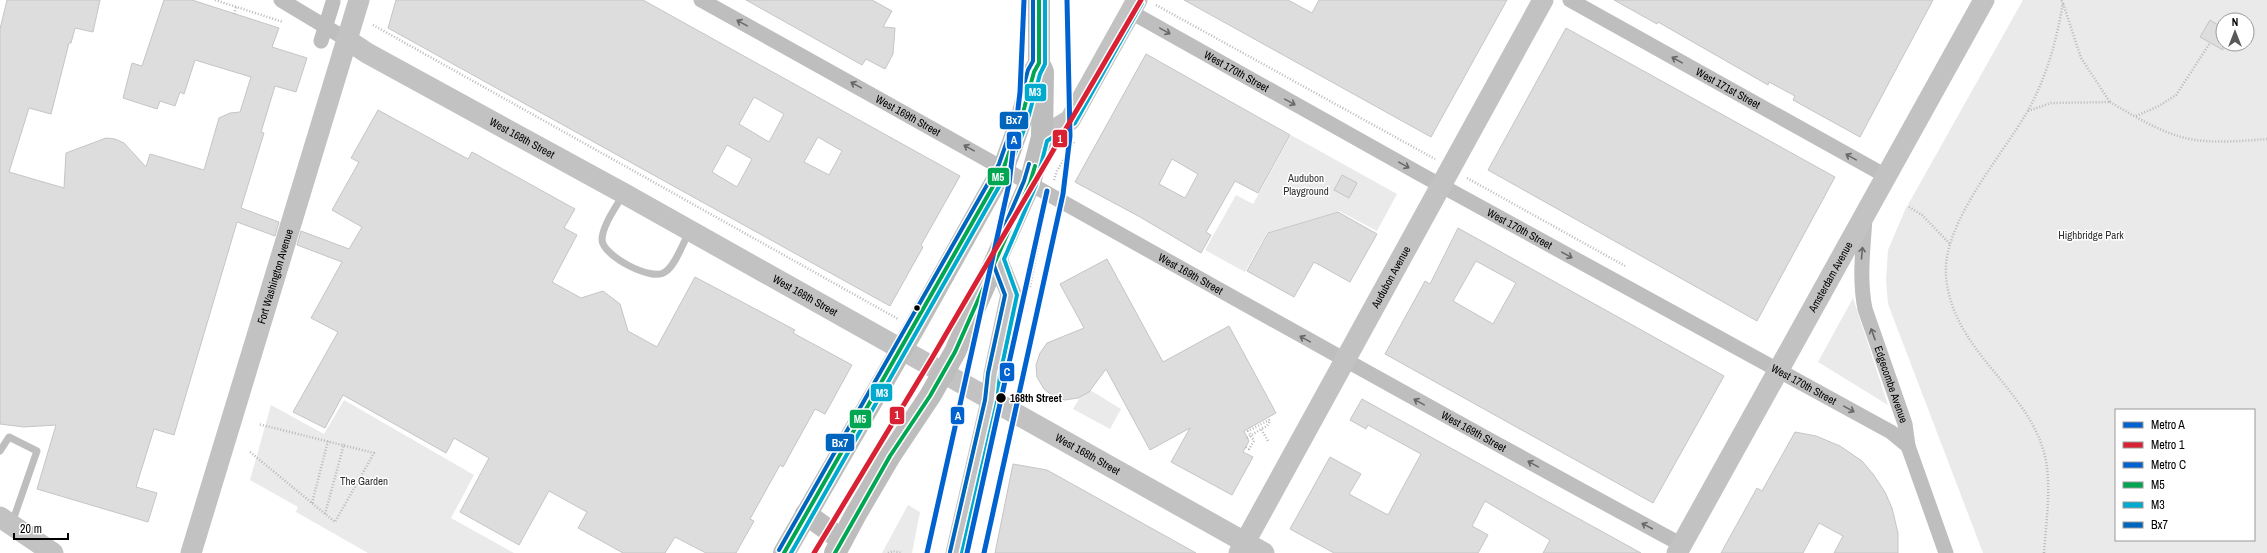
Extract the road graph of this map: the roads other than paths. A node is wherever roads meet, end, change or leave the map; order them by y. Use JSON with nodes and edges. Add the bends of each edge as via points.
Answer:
{"nodes":[{"id":1,"x":281,"y":0,"type":"edge"},
{"id":2,"x":359,"y":0,"type":"edge"},
{"id":3,"x":701,"y":0,"type":"edge"},
{"id":4,"x":1039,"y":0,"type":"edge"},
{"id":5,"x":1543,"y":0,"type":"edge"},
{"id":6,"x":1570,"y":0,"type":"edge"},
{"id":7,"x":1984,"y":0,"type":"edge"},
{"id":8,"x":333,"y":2,"type":"dead end"},
{"id":9,"x":1134,"y":6,"type":"edge"},
{"id":10,"x":326,"y":25,"type":"junction"},
{"id":11,"x":346,"y":39,"type":"junction"},
{"id":12,"x":321,"y":40,"type":"dead end"},
{"id":13,"x":1039,"y":62,"type":"junction"},
{"id":14,"x":1042,"y":137,"type":"junction"},
{"id":15,"x":1004,"y":167,"type":"junction"},
{"id":16,"x":1886,"y":176,"type":"junction"},
{"id":17,"x":1030,"y":183,"type":"junction"},
{"id":18,"x":1440,"y":185,"type":"junction"},
{"id":19,"x":624,"y":194,"type":"junction"},
{"id":20,"x":1866,"y":212,"type":"junction"},
{"id":21,"x":690,"y":231,"type":"junction"},
{"id":22,"x":997,"y":259,"type":"junction"},
{"id":23,"x":901,"y":351,"type":"junction"},
{"id":24,"x":1344,"y":361,"type":"junction"},
{"id":25,"x":1778,"y":371,"type":"junction"},
{"id":26,"x":942,"y":374,"type":"junction"},
{"id":27,"x":991,"y":401,"type":"junction"},
{"id":28,"x":1908,"y":446,"type":"junction"},
{"id":29,"x":0,"y":451,"type":"edge"},
{"id":30,"x":806,"y":514,"type":"junction"},
{"id":31,"x":6,"y":521,"type":"edge"},
{"id":32,"x":839,"y":547,"type":"edge"},
{"id":33,"x":1242,"y":548,"type":"edge"},
{"id":34,"x":1679,"y":549,"type":"edge"},
{"id":35,"x":1943,"y":550,"type":"edge"},
{"id":36,"x":53,"y":553,"type":"edge"},
{"id":37,"x":190,"y":553,"type":"edge"},
{"id":38,"x":784,"y":553,"type":"edge"},
{"id":39,"x":956,"y":553,"type":"edge"},
{"id":40,"x":1264,"y":553,"type":"edge"}],
"edges":[{"from":1,"to":10,"type":"street"},
{"from":2,"to":11,"type":"main road","name":"Fort Washington Avenue"},
{"from":15,"to":3,"type":"street","name":"West 169th Street","one_way":true},
{"from":4,"to":13,"type":"main road"},
{"from":5,"to":18,"type":"main road","name":"Audubon Avenue"},
{"from":16,"to":6,"type":"street","name":"West 171st Street","one_way":true},
{"from":7,"to":16,"type":"main road","name":"Amsterdam Avenue"},
{"from":8,"to":10,"type":"street"},
{"from":9,"to":14,"type":"main road","via":[[1070,120]]},
{"from":9,"to":18,"type":"street","name":"West 170th Street","one_way":true},
{"from":10,"to":11,"type":"street"},
{"from":10,"to":12,"type":"street"},
{"from":11,"to":19,"type":"main road","name":"West 168th Street","via":[[367,54]]},
{"from":11,"to":37,"type":"main road","name":"Fort Washington Avenue"},
{"from":13,"to":14,"type":"main road","via":[[1043,72]]},
{"from":13,"to":15,"type":"main road"},
{"from":14,"to":17,"type":"main road"},
{"from":15,"to":17,"type":"street","name":"West 169th Street"},
{"from":15,"to":23,"type":"main road"},
{"from":16,"to":20,"type":"main road","name":"Amsterdam Avenue"},
{"from":17,"to":22,"type":"main road"},
{"from":24,"to":17,"type":"street","name":"West 169th Street","one_way":true},
{"from":18,"to":24,"type":"main road","name":"Audubon Avenue"},
{"from":18,"to":25,"type":"street","name":"West 170th Street","one_way":true},
{"from":19,"to":21,"type":"main road","name":"West 168th Street"},
{"from":19,"to":21,"type":"lane","via":[[605,229],[602,241],[608,252],[624,262],[654,276],[665,272],[671,267]]},
{"from":20,"to":25,"type":"main road","name":"Amsterdam Avenue"},
{"from":28,"to":20,"type":"street","name":"Edgecombe Avenue","one_way":true,"via":[[1905,424],[1867,320],[1861,292]]},
{"from":21,"to":23,"type":"main road","name":"West 168th Street"},
{"from":22,"to":26,"type":"main road"},
{"from":22,"to":27,"type":"main road","via":[[1011,294],[994,374]]},
{"from":23,"to":26,"type":"main road","name":"West 168th Street"},
{"from":23,"to":30,"type":"main road"},
{"from":24,"to":33,"type":"main road","name":"Audubon Avenue"},
{"from":34,"to":24,"type":"street","name":"West 169th Street","one_way":true},
{"from":25,"to":28,"type":"street","name":"West 170th Street","one_way":true,"via":[[1891,432]]},
{"from":25,"to":34,"type":"main road","name":"Amsterdam Avenue"},
{"from":26,"to":27,"type":"main road","name":"West 168th Street"},
{"from":26,"to":32,"type":"main road","via":[[890,456]]},
{"from":27,"to":33,"type":"main road","name":"West 168th Street"},
{"from":27,"to":39,"type":"main road"},
{"from":28,"to":35,"type":"street","name":"Edgecombe Avenue"},
{"from":29,"to":31,"type":"lane","via":[[8,437],[37,451]]},
{"from":30,"to":32,"type":"main road"},
{"from":30,"to":38,"type":"main road"},
{"from":31,"to":36,"type":"main road"},
{"from":33,"to":40,"type":"main road","name":"West 168th Street"}]}
